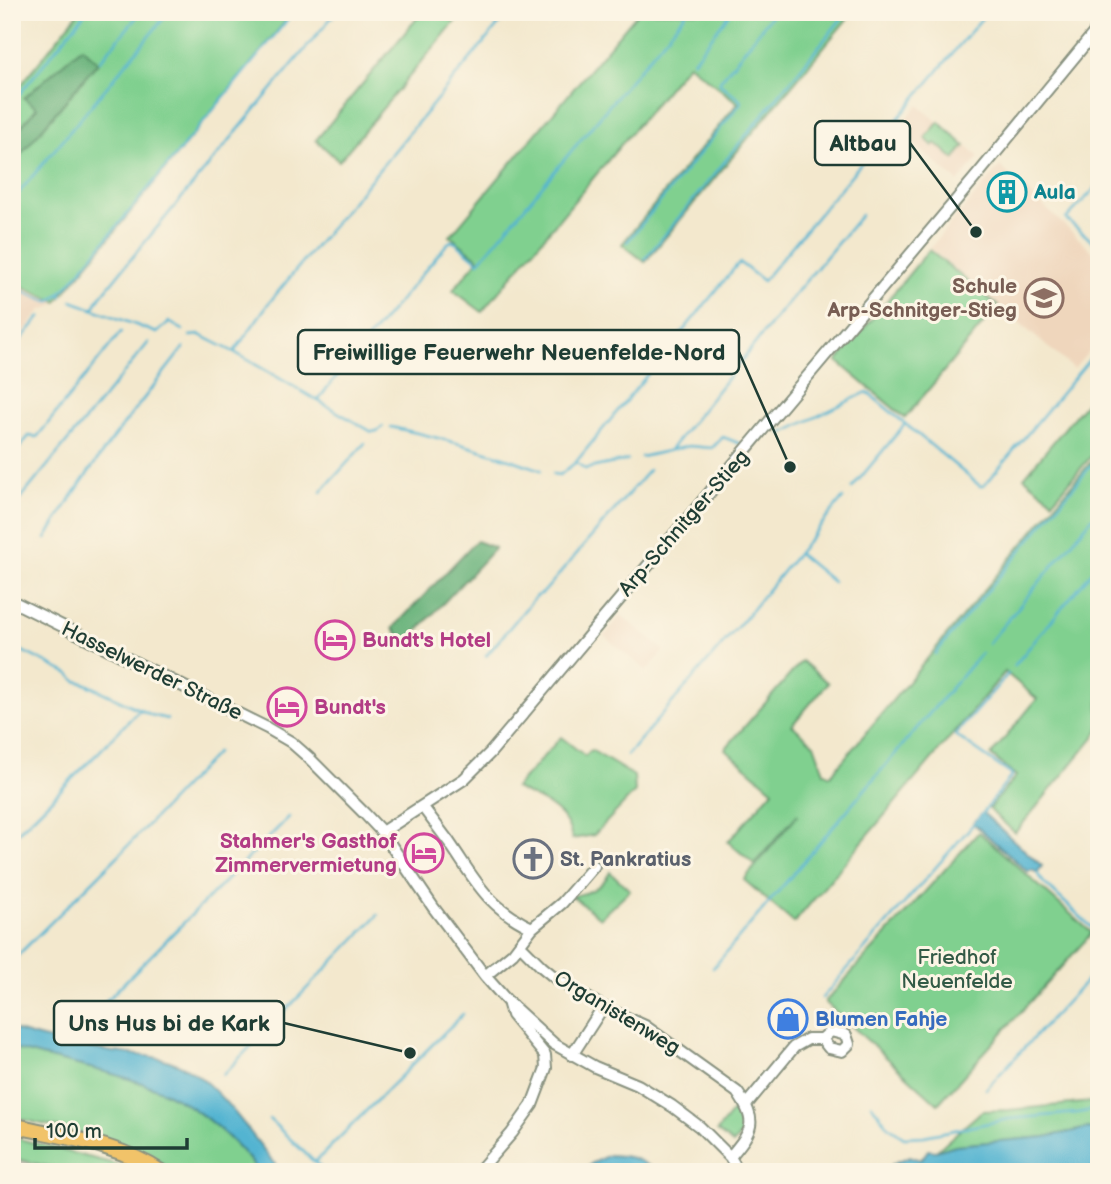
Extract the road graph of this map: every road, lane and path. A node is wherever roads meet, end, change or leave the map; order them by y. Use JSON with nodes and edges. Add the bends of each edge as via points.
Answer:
{"nodes":[{"id":1,"x":1099,"y":27,"type":"edge"},
{"id":2,"x":12,"y":601,"type":"edge"},
{"id":3,"x":422,"y":806,"type":"junction"},
{"id":4,"x":382,"y":832,"type":"junction"},
{"id":5,"x":594,"y":866,"type":"dead end"},
{"id":6,"x":532,"y":928,"type":"junction"},
{"id":7,"x":520,"y":945,"type":"junction"},
{"id":8,"x":485,"y":976,"type":"junction"},
{"id":9,"x":508,"y":1002,"type":"junction"},
{"id":10,"x":603,"y":1007,"type":"junction"},
{"id":11,"x":822,"y":1039,"type":"dead end"},
{"id":12,"x":572,"y":1055,"type":"junction"},
{"id":13,"x":747,"y":1105,"type":"junction"},
{"id":14,"x":12,"y":1125,"type":"edge"},
{"id":15,"x":730,"y":1157,"type":"junction"},
{"id":16,"x":161,"y":1172,"type":"edge"},
{"id":17,"x":478,"y":1172,"type":"edge"},
{"id":18,"x":739,"y":1172,"type":"edge"}],
"edges":[{"from":1,"to":3,"type":"street","name":"Arp-Schnitger-Stieg","via":[[490,753],[464,779]]},
{"from":2,"to":4,"type":"street","name":"Hasselwerder Straße","via":[[267,727],[290,742]]},
{"from":3,"to":4,"type":"street","name":"Arp-Schnitger-Stieg"},
{"from":3,"to":6,"type":"street","via":[[481,890],[495,905]]},
{"from":4,"to":8,"type":"street","name":"Hasselwerder Straße"},
{"from":5,"to":6,"type":"street","via":[[562,903]]},
{"from":6,"to":7,"type":"street"},
{"from":7,"to":8,"type":"street"},
{"from":7,"to":10,"type":"street","name":"Organistenweg","via":[[559,981]]},
{"from":8,"to":9,"type":"street","name":"Hasselwerder Straße"},
{"from":9,"to":12,"type":"street","name":"Hasselwerder Straße"},
{"from":9,"to":17,"type":"street","via":[[512,1015],[545,1055],[546,1068],[532,1105]]},
{"from":10,"to":12,"type":"street"},
{"from":10,"to":13,"type":"street","name":"Organistenweg","via":[[645,1026],[737,1092]]},
{"from":11,"to":13,"type":"street","via":[[808,1039],[794,1047]]},
{"from":12,"to":15,"type":"street","name":"Hasselwerder Straße","via":[[672,1106]]},
{"from":13,"to":15,"type":"street","via":[[748,1135]]},
{"from":14,"to":16,"type":"main road","via":[[114,1149]]},
{"from":15,"to":18,"type":"street","name":"Hasselwerder Straße"}]}
